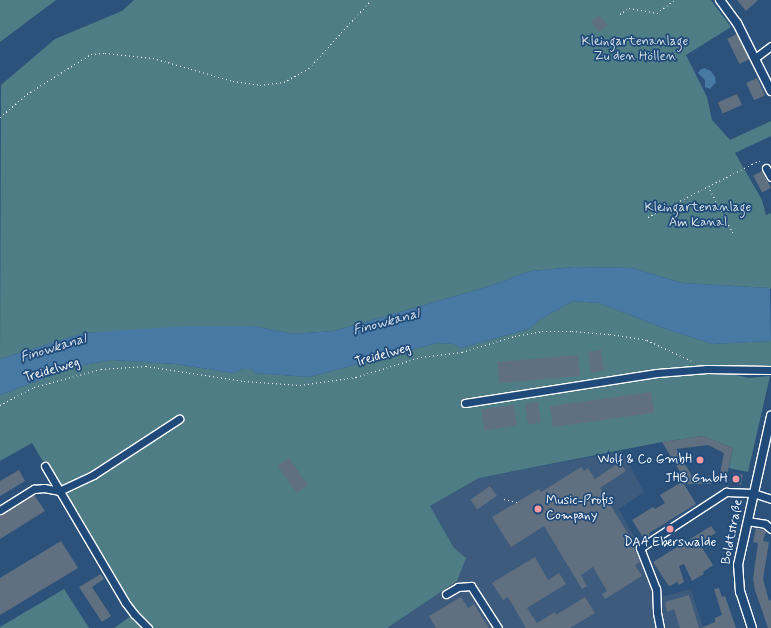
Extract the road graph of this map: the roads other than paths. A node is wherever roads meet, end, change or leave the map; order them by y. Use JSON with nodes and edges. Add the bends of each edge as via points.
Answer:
{"nodes":[{"id":1,"x":720,"y":0,"type":"edge"},
{"id":2,"x":771,"y":46,"type":"edge"},
{"id":3,"x":755,"y":58,"type":"junction"},
{"id":4,"x":771,"y":91,"type":"edge"},
{"id":5,"x":766,"y":168,"type":"road end"},
{"id":6,"x":771,"y":177,"type":"edge"},
{"id":7,"x":771,"y":370,"type":"edge"},
{"id":8,"x":465,"y":403,"type":"dead end"},
{"id":9,"x":771,"y":416,"type":"edge"},
{"id":10,"x":179,"y":420,"type":"dead end"},
{"id":11,"x":45,"y":466,"type":"dead end"},
{"id":12,"x":59,"y":491,"type":"junction"},
{"id":13,"x":753,"y":493,"type":"junction"},
{"id":14,"x":771,"y":499,"type":"edge"},
{"id":15,"x":0,"y":510,"type":"edge"},
{"id":16,"x":747,"y":521,"type":"junction"},
{"id":17,"x":771,"y":529,"type":"edge"},
{"id":18,"x":446,"y":594,"type":"dead end"},
{"id":19,"x":148,"y":628,"type":"edge"},
{"id":20,"x":498,"y":628,"type":"edge"},
{"id":21,"x":660,"y":628,"type":"edge"},
{"id":22,"x":752,"y":628,"type":"edge"}],
"edges":[{"from":1,"to":3,"type":"main road","via":[[737,23]]},
{"from":2,"to":3,"type":"street"},
{"from":3,"to":4,"type":"main road"},
{"from":5,"to":6,"type":"street"},
{"from":7,"to":8,"type":"street","via":[[707,368],[657,373]]},
{"from":9,"to":13,"type":"main road","name":"Boldtstraße"},
{"from":10,"to":12,"type":"street","via":[[93,475]]},
{"from":11,"to":12,"type":"street"},
{"from":12,"to":15,"type":"street","via":[[34,489]]},
{"from":12,"to":19,"type":"street","via":[[134,614]]},
{"from":13,"to":14,"type":"street"},
{"from":13,"to":16,"type":"main road","name":"Boldtstraße"},
{"from":13,"to":21,"type":"street","via":[[726,492],[640,548],[656,589]]},
{"from":16,"to":17,"type":"street","via":[[765,524]]},
{"from":16,"to":22,"type":"main road","name":"Boldtstraße","via":[[737,575]]},
{"from":18,"to":20,"type":"street","via":[[458,587],[471,586]]}]}
